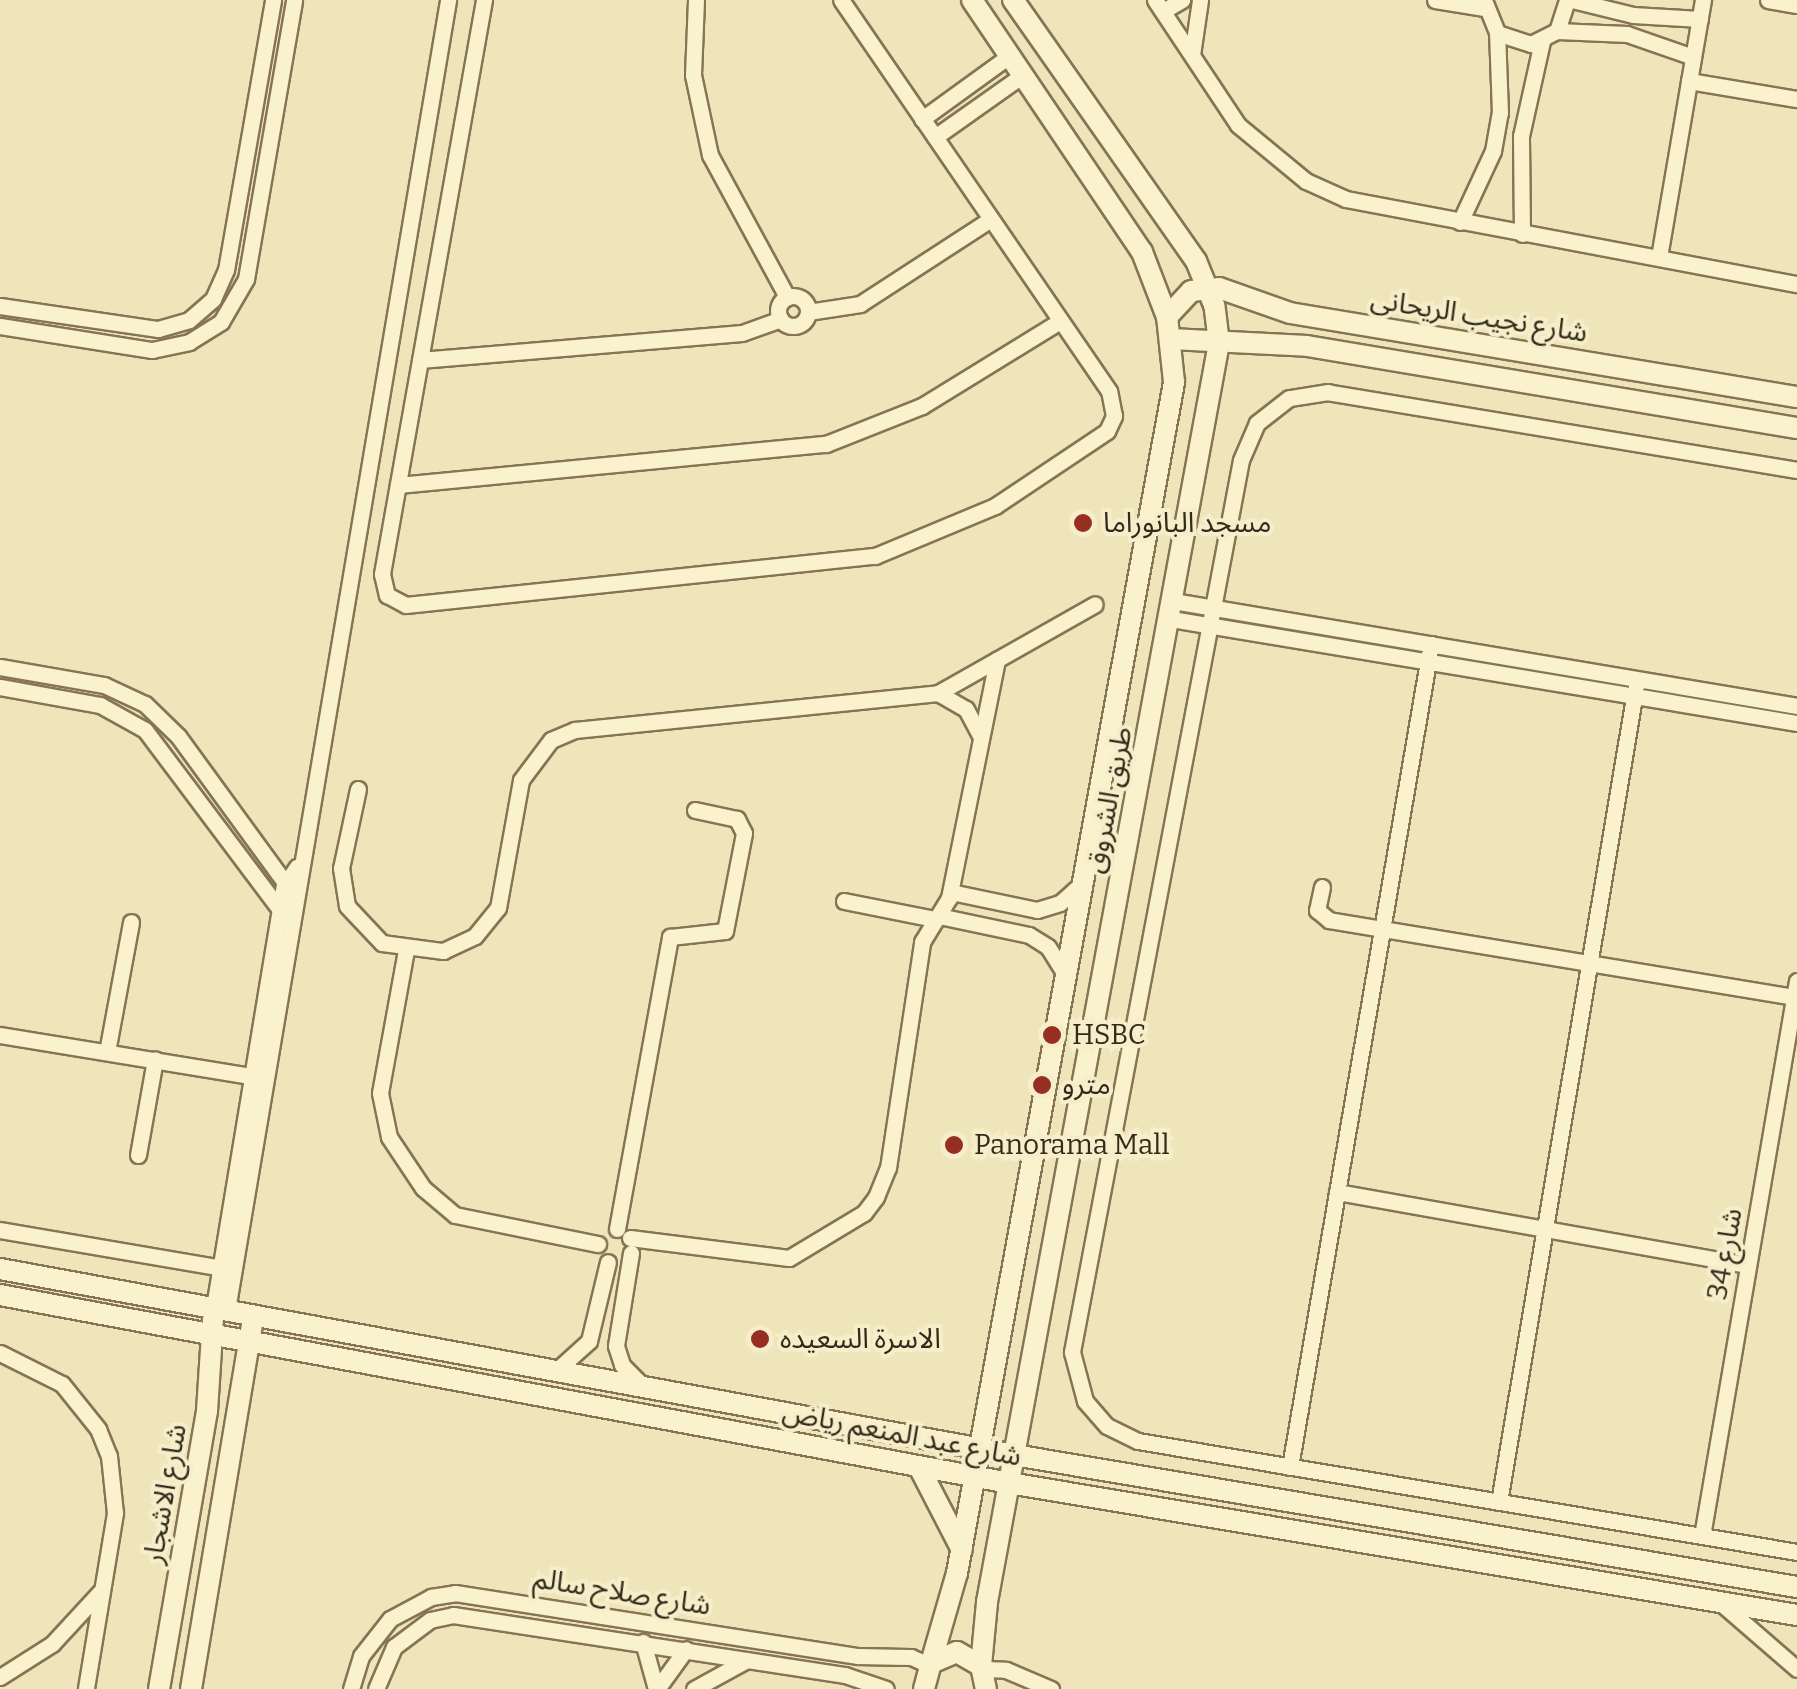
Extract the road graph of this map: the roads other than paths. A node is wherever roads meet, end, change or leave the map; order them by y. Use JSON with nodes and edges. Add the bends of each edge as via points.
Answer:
{"nodes":[{"id":1,"x":274,"y":0,"type":"edge"},
{"id":2,"x":294,"y":0,"type":"edge"},
{"id":3,"x":448,"y":0,"type":"edge"},
{"id":4,"x":484,"y":0,"type":"edge"},
{"id":5,"x":696,"y":0,"type":"edge"},
{"id":6,"x":842,"y":0,"type":"edge"},
{"id":7,"x":972,"y":0,"type":"edge"},
{"id":8,"x":1012,"y":0,"type":"edge"},
{"id":9,"x":1182,"y":0,"type":"edge"},
{"id":10,"x":1200,"y":0,"type":"edge"},
{"id":11,"x":1435,"y":0,"type":"edge"},
{"id":12,"x":1570,"y":0,"type":"edge"},
{"id":13,"x":1703,"y":0,"type":"edge"},
{"id":14,"x":1768,"y":0,"type":"edge"},
{"id":15,"x":1484,"y":4,"type":"edge"},
{"id":16,"x":1797,"y":5,"type":"edge"},
{"id":17,"x":1158,"y":6,"type":"edge"},
{"id":18,"x":1700,"y":19,"type":"junction"},
{"id":19,"x":1556,"y":31,"type":"junction"},
{"id":20,"x":268,"y":34,"type":"junction"},
{"id":21,"x":1497,"y":34,"type":"junction"},
{"id":22,"x":287,"y":37,"type":"junction"},
{"id":23,"x":1542,"y":42,"type":"junction"},
{"id":24,"x":1009,"y":56,"type":"junction"},
{"id":25,"x":1694,"y":57,"type":"junction"},
{"id":26,"x":1192,"y":58,"type":"junction"},
{"id":27,"x":1022,"y":75,"type":"junction"},
{"id":28,"x":1689,"y":81,"type":"junction"},
{"id":29,"x":1797,"y":99,"type":"edge"},
{"id":30,"x":922,"y":118,"type":"junction"},
{"id":31,"x":935,"y":138,"type":"junction"},
{"id":32,"x":991,"y":219,"type":"junction"},
{"id":33,"x":1460,"y":222,"type":"junction"},
{"id":34,"x":1522,"y":234,"type":"junction"},
{"id":35,"x":1658,"y":257,"type":"junction"},
{"id":36,"x":1797,"y":284,"type":"edge"},
{"id":37,"x":1208,"y":287,"type":"junction"},
{"id":38,"x":787,"y":297,"type":"junction"},
{"id":39,"x":0,"y":306,"type":"edge"},
{"id":40,"x":808,"y":312,"type":"junction"},
{"id":41,"x":1167,"y":317,"type":"junction"},
{"id":42,"x":781,"y":319,"type":"junction"},
{"id":43,"x":1060,"y":321,"type":"junction"},
{"id":44,"x":1346,"y":322,"type":"junction"},
{"id":45,"x":0,"y":326,"type":"edge"},
{"id":46,"x":1171,"y":339,"type":"junction"},
{"id":47,"x":1219,"y":343,"type":"junction"},
{"id":48,"x":1343,"y":352,"type":"junction"},
{"id":49,"x":420,"y":360,"type":"junction"},
{"id":50,"x":1574,"y":360,"type":"junction"},
{"id":51,"x":1570,"y":390,"type":"junction"},
{"id":52,"x":1797,"y":397,"type":"edge"},
{"id":53,"x":1797,"y":428,"type":"edge"},
{"id":54,"x":1797,"y":470,"type":"edge"},
{"id":55,"x":398,"y":485,"type":"junction"},
{"id":56,"x":1095,"y":604,"type":"dead end"},
{"id":57,"x":1136,"y":605,"type":"junction"},
{"id":58,"x":1172,"y":610,"type":"junction"},
{"id":59,"x":1211,"y":616,"type":"junction"},
{"id":60,"x":1431,"y":644,"type":"junction"},
{"id":61,"x":997,"y":660,"type":"junction"},
{"id":62,"x":1428,"y":661,"type":"junction"},
{"id":63,"x":0,"y":666,"type":"edge"},
{"id":64,"x":1637,"y":678,"type":"junction"},
{"id":65,"x":0,"y":687,"type":"edge"},
{"id":66,"x":938,"y":693,"type":"junction"},
{"id":67,"x":1634,"y":696,"type":"junction"},
{"id":68,"x":1797,"y":706,"type":"edge"},
{"id":69,"x":1797,"y":724,"type":"edge"},
{"id":70,"x":980,"y":735,"type":"junction"},
{"id":71,"x":358,"y":789,"type":"dead end"},
{"id":72,"x":695,"y":810,"type":"dead end"},
{"id":73,"x":298,"y":867,"type":"junction"},
{"id":74,"x":1086,"y":879,"type":"junction"},
{"id":75,"x":284,"y":886,"type":"junction"},
{"id":76,"x":1322,"y":887,"type":"dead end"},
{"id":77,"x":302,"y":889,"type":"junction"},
{"id":78,"x":951,"y":892,"type":"junction"},
{"id":79,"x":844,"y":900,"type":"dead end"},
{"id":80,"x":278,"y":914,"type":"junction"},
{"id":81,"x":297,"y":917,"type":"junction"},
{"id":82,"x":937,"y":918,"type":"junction"},
{"id":83,"x":130,"y":922,"type":"dead end"},
{"id":84,"x":1382,"y":930,"type":"junction"},
{"id":85,"x":406,"y":950,"type":"junction"},
{"id":86,"x":1589,"y":964,"type":"junction"},
{"id":87,"x":1067,"y":977,"type":"junction"},
{"id":88,"x":1796,"y":989,"type":"edge"},
{"id":89,"x":0,"y":1035,"type":"edge"},
{"id":90,"x":107,"y":1052,"type":"junction"},
{"id":91,"x":155,"y":1060,"type":"junction"},
{"id":92,"x":251,"y":1076,"type":"junction"},
{"id":93,"x":138,"y":1154,"type":"dead end"},
{"id":94,"x":1338,"y":1192,"type":"junction"},
{"id":95,"x":1544,"y":1228,"type":"junction"},
{"id":96,"x":0,"y":1230,"type":"edge"},
{"id":97,"x":626,"y":1240,"type":"junction"},
{"id":98,"x":598,"y":1244,"type":"junction"},
{"id":99,"x":608,"y":1262,"type":"junction"},
{"id":100,"x":1748,"y":1265,"type":"junction"},
{"id":101,"x":225,"y":1268,"type":"junction"},
{"id":102,"x":0,"y":1269,"type":"edge"},
{"id":103,"x":0,"y":1294,"type":"edge"},
{"id":104,"x":220,"y":1308,"type":"junction"},
{"id":105,"x":254,"y":1315,"type":"junction"},
{"id":106,"x":212,"y":1332,"type":"junction"},
{"id":107,"x":250,"y":1338,"type":"junction"},
{"id":108,"x":0,"y":1353,"type":"edge"},
{"id":109,"x":550,"y":1368,"type":"junction"},
{"id":110,"x":643,"y":1386,"type":"junction"},
{"id":111,"x":538,"y":1392,"type":"junction"},
{"id":112,"x":706,"y":1398,"type":"junction"},
{"id":113,"x":702,"y":1423,"type":"junction"},
{"id":114,"x":980,"y":1449,"type":"junction"},
{"id":115,"x":1014,"y":1456,"type":"junction"},
{"id":116,"x":919,"y":1467,"type":"junction"},
{"id":117,"x":1290,"y":1467,"type":"junction"},
{"id":118,"x":975,"y":1477,"type":"junction"},
{"id":119,"x":1009,"y":1483,"type":"junction"},
{"id":120,"x":1499,"y":1502,"type":"junction"},
{"id":121,"x":1428,"y":1524,"type":"junction"},
{"id":122,"x":1702,"y":1536,"type":"junction"},
{"id":123,"x":962,"y":1550,"type":"junction"},
{"id":124,"x":1424,"y":1550,"type":"junction"},
{"id":125,"x":1797,"y":1552,"type":"edge"},
{"id":126,"x":1797,"y":1587,"type":"edge"},
{"id":127,"x":102,"y":1588,"type":"junction"},
{"id":128,"x":1719,"y":1602,"type":"junction"},
{"id":129,"x":1797,"y":1615,"type":"edge"},
{"id":130,"x":643,"y":1642,"type":"junction"},
{"id":131,"x":686,"y":1649,"type":"junction"},
{"id":132,"x":750,"y":1660,"type":"junction"},
{"id":133,"x":930,"y":1664,"type":"junction"},
{"id":134,"x":1797,"y":1669,"type":"edge"},
{"id":135,"x":984,"y":1675,"type":"edge"},
{"id":136,"x":0,"y":1677,"type":"edge"},
{"id":137,"x":86,"y":1689,"type":"edge"},
{"id":138,"x":159,"y":1689,"type":"edge"},
{"id":139,"x":190,"y":1689,"type":"edge"},
{"id":140,"x":352,"y":1689,"type":"edge"},
{"id":141,"x":376,"y":1689,"type":"edge"},
{"id":142,"x":657,"y":1689,"type":"edge"},
{"id":143,"x":694,"y":1689,"type":"edge"},
{"id":144,"x":886,"y":1689,"type":"edge"},
{"id":145,"x":924,"y":1689,"type":"edge"},
{"id":146,"x":1052,"y":1689,"type":"edge"}],
"edges":[{"from":1,"to":20,"type":"street"},
{"from":2,"to":22,"type":"street"},
{"from":3,"to":73,"type":"street"},
{"from":4,"to":49,"type":"street"},
{"from":5,"to":38,"type":"street","via":[[694,75],[710,154]]},
{"from":6,"to":30,"type":"street"},
{"from":7,"to":24,"type":"street","name":"طريق الشروق"},
{"from":8,"to":37,"type":"street","name":"طريق الشروق"},
{"from":9,"to":17,"type":"street"},
{"from":10,"to":26,"type":"street"},
{"from":11,"to":15,"type":"street"},
{"from":12,"to":18,"type":"street","via":[[1633,15]]},
{"from":12,"to":19,"type":"street"},
{"from":13,"to":18,"type":"street"},
{"from":14,"to":16,"type":"street"},
{"from":15,"to":21,"type":"street"},
{"from":17,"to":26,"type":"street"},
{"from":18,"to":25,"type":"street"},
{"from":19,"to":23,"type":"street"},
{"from":19,"to":25,"type":"street","via":[[1627,34]]},
{"from":20,"to":22,"type":"street"},
{"from":20,"to":39,"type":"street","via":[[226,270],[206,307],[158,329]]},
{"from":21,"to":23,"type":"street","via":[[1518,44]]},
{"from":21,"to":33,"type":"street","via":[[1500,113],[1480,188]]},
{"from":22,"to":45,"type":"street","via":[[246,279],[221,322],[190,342],[152,350]]},
{"from":23,"to":34,"type":"street","via":[[1521,136]]},
{"from":24,"to":27,"type":"street","name":"طريق الشروق"},
{"from":24,"to":30,"type":"street"},
{"from":25,"to":28,"type":"street"},
{"from":26,"to":33,"type":"street","via":[[1238,125],[1306,181],[1346,198]]},
{"from":27,"to":31,"type":"street"},
{"from":27,"to":41,"type":"street","name":"طريق الشروق","via":[[1142,252]]},
{"from":28,"to":29,"type":"street"},
{"from":28,"to":35,"type":"street"},
{"from":30,"to":31,"type":"street"},
{"from":31,"to":32,"type":"street"},
{"from":32,"to":40,"type":"street","via":[[860,304]]},
{"from":32,"to":43,"type":"street"},
{"from":33,"to":34,"type":"street"},
{"from":34,"to":35,"type":"street"},
{"from":35,"to":36,"type":"street"},
{"from":37,"to":41,"type":"street","via":[[1183,295]]},
{"from":37,"to":44,"type":"street","name":"شارع نجيب الريحانى"},
{"from":37,"to":47,"type":"street","name":"طريق الشروق"},
{"from":38,"to":40,"type":"street","via":[[800,298]]},
{"from":38,"to":42,"type":"street","via":[[779,307]]},
{"from":40,"to":42,"type":"street","via":[[798,324]]},
{"from":41,"to":46,"type":"street","name":"طريق الشروق"},
{"from":42,"to":49,"type":"street","via":[[742,333]]},
{"from":43,"to":55,"type":"street","via":[[922,406],[826,444]]},
{"from":43,"to":55,"type":"street","via":[[1112,399],[1107,431],[994,506],[875,556],[406,605],[387,595],[382,581]]},
{"from":44,"to":48,"type":"street"},
{"from":44,"to":50,"type":"street","name":"شارع نجيب الريحانى"},
{"from":46,"to":47,"type":"street","name":"شارع نجيب الريحانى"},
{"from":46,"to":57,"type":"street","name":"طريق الشروق","via":[[1173,403]]},
{"from":47,"to":48,"type":"street","name":"شارع نجيب الريحانى"},
{"from":47,"to":58,"type":"street","name":"طريق الشروق"},
{"from":48,"to":51,"type":"street","name":"شارع نجيب الريحانى"},
{"from":49,"to":55,"type":"street"},
{"from":50,"to":51,"type":"street"},
{"from":50,"to":52,"type":"street","name":"شارع نجيب الريحانى"},
{"from":51,"to":53,"type":"street","name":"شارع نجيب الريحانى"},
{"from":54,"to":59,"type":"street","via":[[1328,392],[1301,394],[1266,413],[1244,447]]},
{"from":56,"to":61,"type":"street"},
{"from":57,"to":58,"type":"street"},
{"from":57,"to":74,"type":"street","name":"طريق الشروق"},
{"from":58,"to":59,"type":"street"},
{"from":58,"to":115,"type":"street","name":"طريق الشروق"},
{"from":59,"to":60,"type":"street"},
{"from":59,"to":62,"type":"street"},
{"from":59,"to":117,"type":"street","via":[[1073,1368],[1084,1401],[1122,1435]]},
{"from":60,"to":62,"type":"street"},
{"from":60,"to":64,"type":"street"},
{"from":61,"to":66,"type":"street"},
{"from":61,"to":70,"type":"street"},
{"from":62,"to":67,"type":"street"},
{"from":62,"to":84,"type":"street"},
{"from":63,"to":75,"type":"street","via":[[104,685],[157,714]]},
{"from":64,"to":67,"type":"street"},
{"from":64,"to":68,"type":"street"},
{"from":65,"to":80,"type":"street","via":[[100,706],[145,730]]},
{"from":66,"to":70,"type":"street","via":[[966,708]]},
{"from":66,"to":85,"type":"street","via":[[563,734],[532,757],[521,780],[492,918],[454,948]]},
{"from":67,"to":69,"type":"street"},
{"from":67,"to":86,"type":"street"},
{"from":70,"to":78,"type":"street"},
{"from":71,"to":85,"type":"street","via":[[342,894],[370,936]]},
{"from":72,"to":97,"type":"street","via":[[736,820],[744,833],[725,931],[670,937]]},
{"from":73,"to":75,"type":"street"},
{"from":73,"to":77,"type":"street"},
{"from":74,"to":78,"type":"street","via":[[1060,904],[1037,910]]},
{"from":74,"to":87,"type":"street","name":"طريق الشروق"},
{"from":75,"to":77,"type":"street"},
{"from":75,"to":80,"type":"street"},
{"from":76,"to":84,"type":"street","via":[[1322,916]]},
{"from":77,"to":81,"type":"street"},
{"from":78,"to":82,"type":"street"},
{"from":79,"to":82,"type":"street"},
{"from":80,"to":81,"type":"street"},
{"from":80,"to":92,"type":"street"},
{"from":81,"to":101,"type":"street"},
{"from":82,"to":87,"type":"street","via":[[1029,935],[1056,956]]},
{"from":82,"to":97,"type":"street","via":[[922,942],[888,1168],[864,1213],[807,1251],[780,1259]]},
{"from":83,"to":90,"type":"street"},
{"from":84,"to":86,"type":"street"},
{"from":84,"to":94,"type":"street"},
{"from":85,"to":98,"type":"street","via":[[381,1116],[422,1188],[455,1215]]},
{"from":86,"to":88,"type":"street"},
{"from":86,"to":95,"type":"street"},
{"from":87,"to":114,"type":"street","name":"طريق الشروق"},
{"from":88,"to":100,"type":"street","name":"شارع 34"},
{"from":89,"to":90,"type":"street"},
{"from":90,"to":91,"type":"street"},
{"from":91,"to":92,"type":"street"},
{"from":91,"to":93,"type":"street"},
{"from":92,"to":101,"type":"street"},
{"from":94,"to":95,"type":"street"},
{"from":94,"to":117,"type":"street"},
{"from":95,"to":100,"type":"street"},
{"from":95,"to":120,"type":"street"},
{"from":96,"to":101,"type":"street"},
{"from":97,"to":98,"type":"street","via":[[607,1231]]},
{"from":97,"to":99,"type":"street"},
{"from":97,"to":110,"type":"street","via":[[616,1346],[622,1365]]},
{"from":98,"to":99,"type":"street"},
{"from":99,"to":109,"type":"street","via":[[589,1341]]},
{"from":100,"to":122,"type":"street","name":"شارع 34"},
{"from":101,"to":104,"type":"street"},
{"from":102,"to":104,"type":"street","name":"شارع عبد المنعم رياض"},
{"from":103,"to":106,"type":"street","name":"شارع عبد المنعم رياض"},
{"from":104,"to":105,"type":"street","name":"شارع عبد المنعم رياض"},
{"from":104,"to":106,"type":"street","name":"شارع الاشجار"},
{"from":105,"to":107,"type":"street","name":"شارع الاشجار"},
{"from":105,"to":109,"type":"street","name":"شارع عبد المنعم رياض"},
{"from":106,"to":107,"type":"street","name":"شارع عبد المنعم رياض"},
{"from":106,"to":138,"type":"street","name":"شارع الاشجار","via":[[206,1412]]},
{"from":107,"to":111,"type":"street","name":"شارع عبد المنعم رياض"},
{"from":107,"to":139,"type":"street","name":"شارع الاشجار"},
{"from":108,"to":127,"type":"street","via":[[62,1384],[98,1429],[115,1484]]},
{"from":109,"to":110,"type":"street","name":"شارع عبد المنعم رياض"},
{"from":109,"to":111,"type":"street"},
{"from":110,"to":112,"type":"street","name":"شارع عبد المنعم رياض"},
{"from":111,"to":113,"type":"street","name":"شارع عبد المنعم رياض"},
{"from":112,"to":113,"type":"street"},
{"from":112,"to":114,"type":"street","name":"شارع عبد المنعم رياض"},
{"from":113,"to":116,"type":"street","name":"شارع عبد المنعم رياض"},
{"from":114,"to":115,"type":"street","name":"شارع عبد المنعم رياض"},
{"from":114,"to":118,"type":"street","name":"طريق الشروق"},
{"from":115,"to":119,"type":"street","name":"طريق الشروق"},
{"from":115,"to":121,"type":"street","name":"شارع عبد المنعم رياض"},
{"from":116,"to":118,"type":"street","name":"شارع عبد المنعم رياض"},
{"from":116,"to":123,"type":"street"},
{"from":117,"to":120,"type":"street"},
{"from":118,"to":119,"type":"street","name":"شارع عبد المنعم رياض"},
{"from":118,"to":123,"type":"street","name":"طريق الشروق"},
{"from":119,"to":124,"type":"street","name":"شارع عبد المنعم رياض"},
{"from":119,"to":135,"type":"street","name":"طريق الشروق"},
{"from":120,"to":122,"type":"street"},
{"from":121,"to":124,"type":"street"},
{"from":121,"to":126,"type":"street","name":"شارع عبد المنعم رياض"},
{"from":122,"to":125,"type":"street"},
{"from":123,"to":133,"type":"street","name":"طريق الشروق"},
{"from":124,"to":128,"type":"street","name":"شارع عبد المنعم رياض"},
{"from":127,"to":136,"type":"street","via":[[52,1644]]},
{"from":127,"to":137,"type":"street"},
{"from":128,"to":129,"type":"street","name":"شارع عبد المنعم رياض"},
{"from":128,"to":134,"type":"street"},
{"from":130,"to":131,"type":"street","name":"شارع صلاح سالم"},
{"from":130,"to":141,"type":"street","name":"شارع صلاح سالم","via":[[452,1615],[420,1626],[394,1647]]},
{"from":130,"to":142,"type":"street"},
{"from":131,"to":132,"type":"street","name":"شارع صلاح سالم"},
{"from":131,"to":142,"type":"street"},
{"from":132,"to":143,"type":"street"},
{"from":132,"to":144,"type":"street","name":"شارع صلاح سالم","via":[[857,1677]]},
{"from":133,"to":135,"type":"street","via":[[957,1652]]},
{"from":133,"to":140,"type":"street","name":"شارع صلاح سالم","via":[[455,1593],[390,1619],[361,1656]]},
{"from":133,"to":145,"type":"street","name":"طريق الشروق"},
{"from":135,"to":146,"type":"street","via":[[1006,1670]]}]}
